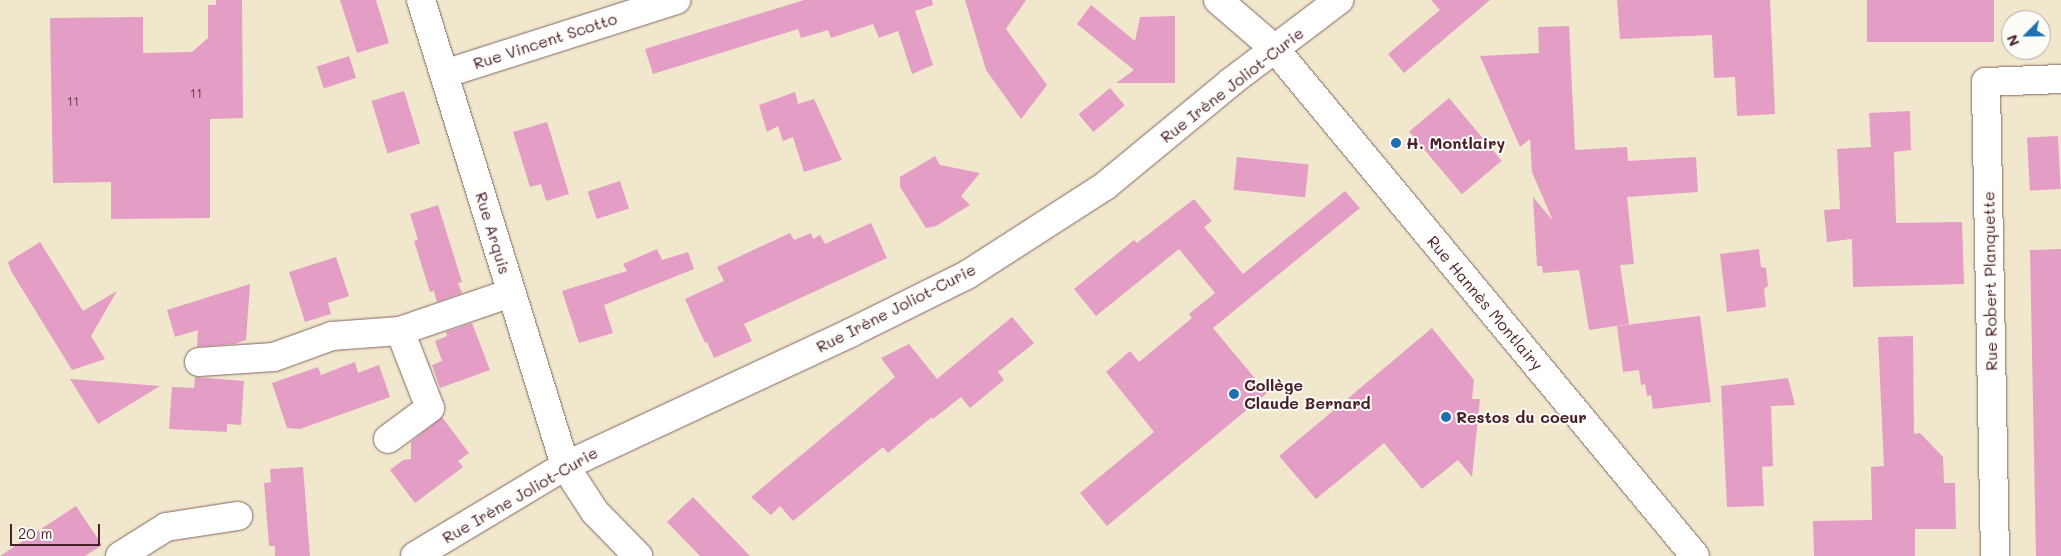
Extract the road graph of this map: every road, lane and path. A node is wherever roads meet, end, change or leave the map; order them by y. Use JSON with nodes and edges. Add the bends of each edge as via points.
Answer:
{"nodes":[{"id":1,"x":421,"y":0,"type":"edge"},
{"id":2,"x":676,"y":0,"type":"edge"},
{"id":3,"x":1218,"y":0,"type":"edge"},
{"id":4,"x":1339,"y":0,"type":"edge"},
{"id":5,"x":1275,"y":49,"type":"junction"},
{"id":6,"x":444,"y":74,"type":"junction"},
{"id":7,"x":2061,"y":79,"type":"edge"},
{"id":8,"x":512,"y":293,"type":"junction"},
{"id":9,"x":400,"y":331,"type":"junction"},
{"id":10,"x":198,"y":362,"type":"dead end"},
{"id":11,"x":388,"y":439,"type":"dead end"},
{"id":12,"x":565,"y":466,"type":"junction"},
{"id":13,"x":238,"y":516,"type":"dead end"},
{"id":14,"x":120,"y":556,"type":"edge"},
{"id":15,"x":415,"y":556,"type":"edge"},
{"id":16,"x":638,"y":556,"type":"edge"},
{"id":17,"x":1695,"y":556,"type":"edge"},
{"id":18,"x":1995,"y":556,"type":"edge"}],
"edges":[{"from":1,"to":6,"type":"street","name":"Rue Arquis"},
{"from":2,"to":6,"type":"street","name":"Rue Vincent Scotto"},
{"from":3,"to":5,"type":"street","name":"Rue Hannès Montlairy"},
{"from":4,"to":5,"type":"street","name":"Rue Irène Joliot-Curie"},
{"from":5,"to":12,"type":"street","name":"Rue Irène Joliot-Curie","via":[[1105,186],[967,275]]},
{"from":5,"to":17,"type":"street","name":"Rue Hannès Montlairy"},
{"from":6,"to":8,"type":"street","name":"Rue Arquis"},
{"from":7,"to":18,"type":"street","name":"Rue Robert Planquette","via":[[1986,82]]},
{"from":8,"to":9,"type":"street"},
{"from":8,"to":12,"type":"street","name":"Rue Arquis"},
{"from":9,"to":10,"type":"street","via":[[332,336],[274,357]]},
{"from":9,"to":11,"type":"street","via":[[430,408]]},
{"from":12,"to":15,"type":"street","name":"Rue Irène Joliot-Curie"},
{"from":12,"to":16,"type":"street","name":"Rue Arquis","via":[[595,512]]},
{"from":13,"to":14,"type":"street","via":[[166,527]]}]}
